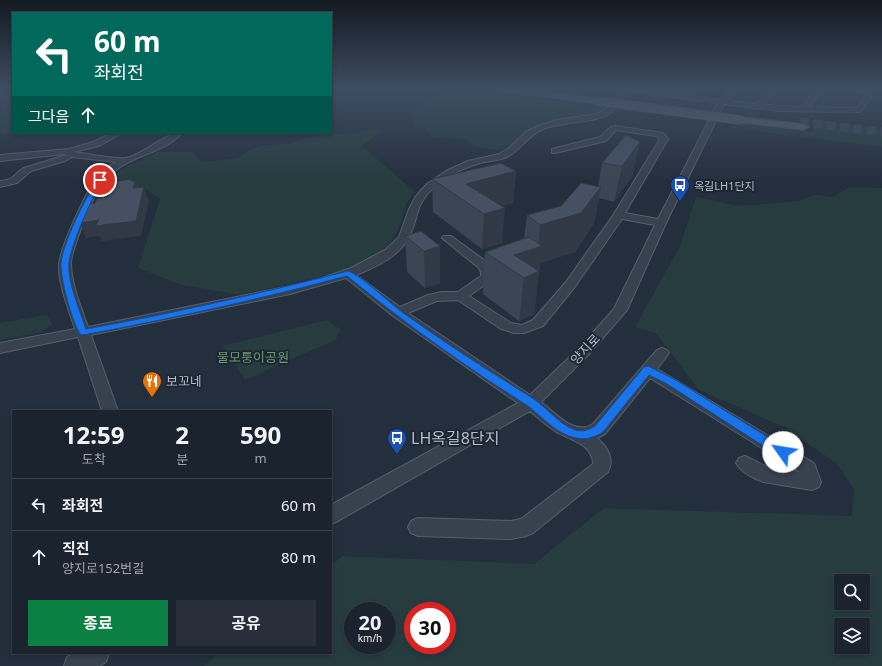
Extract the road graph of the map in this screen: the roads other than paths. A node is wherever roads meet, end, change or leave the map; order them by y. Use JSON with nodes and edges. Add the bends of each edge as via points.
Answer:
{"nodes":[{"id":1,"x":570,"y":120,"type":"edge"},
{"id":2,"x":713,"y":120,"type":"edge"},
{"id":3,"x":759,"y":120,"type":"edge"},
{"id":4,"x":802,"y":125,"type":"tunnel mouth"},
{"id":5,"x":116,"y":134,"type":"edge"},
{"id":6,"x":177,"y":134,"type":"edge"},
{"id":7,"x":554,"y":151,"type":"dead end"},
{"id":8,"x":0,"y":158,"type":"edge"},
{"id":9,"x":126,"y":161,"type":"junction"},
{"id":10,"x":0,"y":184,"type":"edge"},
{"id":11,"x":618,"y":215,"type":"junction"},
{"id":12,"x":661,"y":223,"type":"junction"},
{"id":13,"x":447,"y":238,"type":"dead end"},
{"id":14,"x":348,"y":274,"type":"junction"},
{"id":15,"x":461,"y":296,"type":"junction"},
{"id":16,"x":398,"y":313,"type":"junction"},
{"id":17,"x":83,"y":332,"type":"junction"},
{"id":18,"x":0,"y":348,"type":"edge"},
{"id":19,"x":662,"y":352,"type":"dead end"},
{"id":20,"x":648,"y":370,"type":"junction"},
{"id":21,"x":531,"y":403,"type":"junction"},
{"id":22,"x":110,"y":410,"type":"edge"},
{"id":23,"x":581,"y":435,"type":"junction"},
{"id":24,"x":745,"y":463,"type":"dead end"},
{"id":25,"x":332,"y":513,"type":"edge"},
{"id":26,"x":418,"y":527,"type":"dead end"},
{"id":27,"x":95,"y":654,"type":"edge"},
{"id":28,"x":76,"y":666,"type":"edge"}],
"edges":[{"from":1,"to":14,"type":"street","via":[[557,122],[532,132],[502,156],[461,167],[436,180],[414,206],[404,239],[371,264]]},
{"from":2,"to":12,"type":"street","name":"양지로"},
{"from":3,"to":4,"type":"main road","bridge":true},
{"from":5,"to":8,"type":"street","via":[[96,144],[69,151]]},
{"from":6,"to":9,"type":"street"},
{"from":7,"to":11,"type":"street","via":[[602,139],[615,128],[663,137]]},
{"from":9,"to":10,"type":"street","via":[[67,154],[52,163],[27,169],[15,180]]},
{"from":9,"to":17,"type":"street","via":[[106,174],[92,192],[69,247],[65,264],[69,290]]},
{"from":11,"to":12,"type":"street"},
{"from":11,"to":15,"type":"street","via":[[570,285],[538,324],[531,328],[514,329],[506,326]]},
{"from":12,"to":21,"type":"street","name":"양지로","via":[[620,310],[584,351]]},
{"from":13,"to":15,"type":"street","via":[[487,270],[486,278]]},
{"from":14,"to":16,"type":"street"},
{"from":14,"to":17,"type":"street","via":[[254,298]]},
{"from":15,"to":16,"type":"street","via":[[433,298]]},
{"from":16,"to":21,"type":"street"},
{"from":17,"to":18,"type":"street"},
{"from":17,"to":22,"type":"street"},
{"from":19,"to":20,"type":"street"},
{"from":20,"to":23,"type":"street","via":[[599,429],[591,434]]},
{"from":20,"to":24,"type":"street","via":[[808,468],[812,482],[763,474]]},
{"from":21,"to":23,"type":"street","via":[[562,428]]},
{"from":21,"to":25,"type":"street","name":"양지로"},
{"from":23,"to":26,"type":"street","via":[[599,450],[603,458],[602,467],[526,527],[511,530]]},
{"from":27,"to":28,"type":"street"}]}
